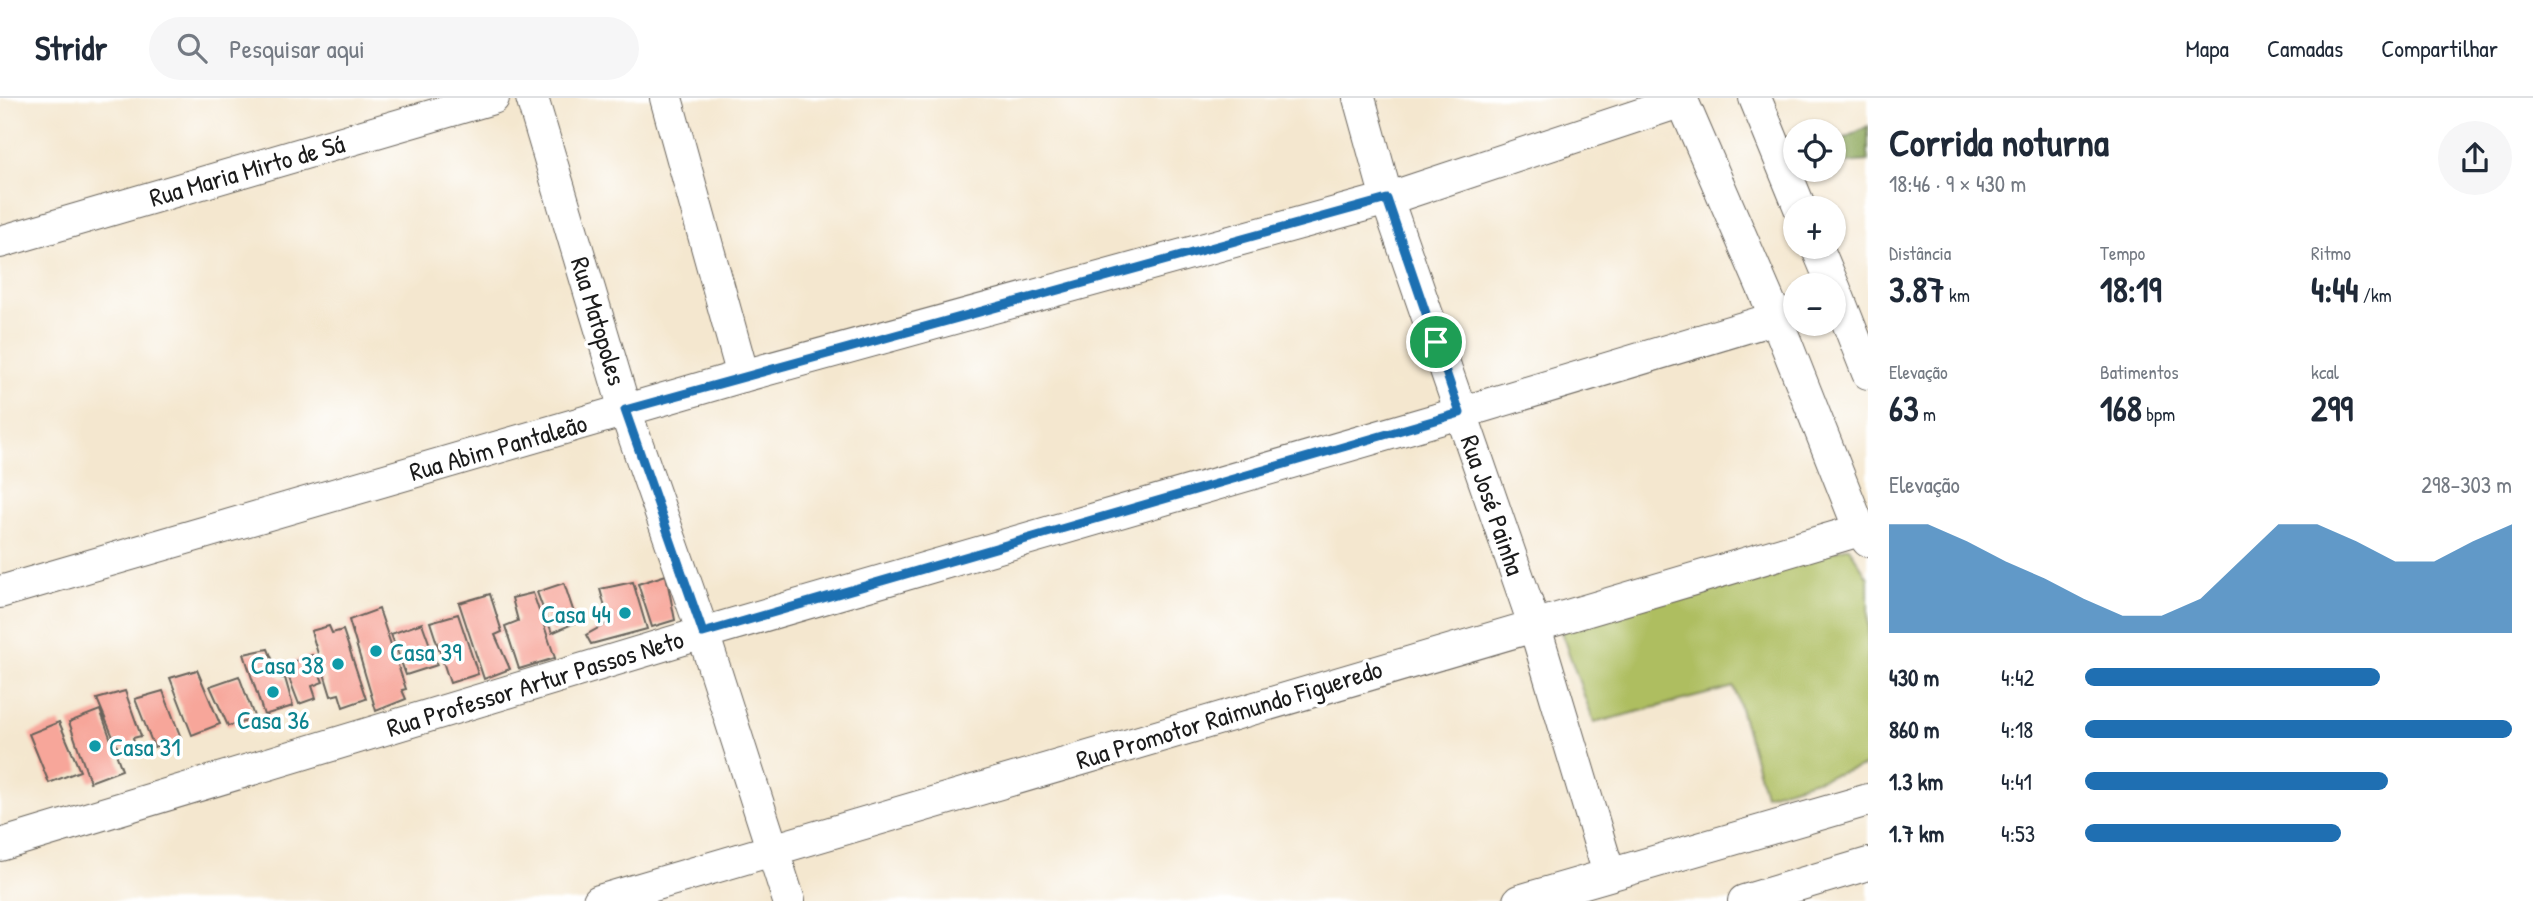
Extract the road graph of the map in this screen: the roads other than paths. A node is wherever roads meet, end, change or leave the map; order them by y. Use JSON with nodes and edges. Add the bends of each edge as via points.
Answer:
{"nodes":[{"id":1,"x":493,"y":98,"type":"edge"},
{"id":2,"x":532,"y":98,"type":"edge"},
{"id":3,"x":666,"y":98,"type":"edge"},
{"id":4,"x":1359,"y":98,"type":"edge"},
{"id":5,"x":1755,"y":98,"type":"edge"},
{"id":6,"x":1681,"y":99,"type":"edge"},
{"id":7,"x":1795,"y":196,"type":"edge"},
{"id":8,"x":1387,"y":199,"type":"junction"},
{"id":9,"x":0,"y":242,"type":"edge"},
{"id":10,"x":1783,"y":309,"type":"edge"},
{"id":11,"x":1783,"y":316,"type":"edge"},
{"id":12,"x":1846,"y":319,"type":"edge"},
{"id":13,"x":1793,"y":336,"type":"edge"},
{"id":14,"x":1868,"y":373,"type":"edge"},
{"id":15,"x":743,"y":376,"type":"junction"},
{"id":16,"x":625,"y":410,"type":"junction"},
{"id":17,"x":1460,"y":413,"type":"junction"},
{"id":18,"x":1864,"y":535,"type":"edge"},
{"id":19,"x":0,"y":592,"type":"edge"},
{"id":20,"x":1534,"y":624,"type":"junction"},
{"id":21,"x":703,"y":633,"type":"junction"},
{"id":22,"x":1868,"y":800,"type":"edge"},
{"id":23,"x":0,"y":845,"type":"edge"},
{"id":24,"x":771,"y":850,"type":"junction"},
{"id":25,"x":1868,"y":864,"type":"edge"},
{"id":26,"x":1609,"y":874,"type":"junction"},
{"id":27,"x":1752,"y":900,"type":"edge"},
{"id":28,"x":599,"y":901,"type":"edge"},
{"id":29,"x":789,"y":901,"type":"edge"},
{"id":30,"x":1519,"y":901,"type":"edge"}],
"edges":[{"from":1,"to":9,"type":"street","name":"Rua Maria Mirto de Sá"},
{"from":2,"to":16,"type":"street","name":"Rua Matopoles"},
{"from":3,"to":15,"type":"street"},
{"from":4,"to":8,"type":"street","name":"Rua José Painha"},
{"from":5,"to":7,"type":"street"},
{"from":6,"to":8,"type":"street","name":"Rua Abim Pantaleão"},
{"from":6,"to":10,"type":"street"},
{"from":8,"to":15,"type":"street","name":"Rua Abim Pantaleão"},
{"from":8,"to":17,"type":"street","name":"Rua José Painha"},
{"from":11,"to":17,"type":"street","name":"Rua Professor Artur Passos Neto"},
{"from":12,"to":14,"type":"street"},
{"from":13,"to":18,"type":"street"},
{"from":15,"to":16,"type":"street","name":"Rua Abim Pantaleão"},
{"from":16,"to":19,"type":"street","name":"Rua Abim Pantaleão"},
{"from":16,"to":21,"type":"street","name":"Rua Matopoles"},
{"from":17,"to":20,"type":"street","name":"Rua José Painha"},
{"from":17,"to":21,"type":"street","name":"Rua Professor Artur Passos Neto"},
{"from":18,"to":20,"type":"street","name":"Rua Promotor Raimundo Figueredo"},
{"from":20,"to":24,"type":"street","name":"Rua Promotor Raimundo Figueredo"},
{"from":20,"to":26,"type":"street","name":"Rua José Painha"},
{"from":21,"to":23,"type":"street","name":"Rua Professor Artur Passos Neto"},
{"from":21,"to":24,"type":"street","name":"Rua Matopoles"},
{"from":22,"to":26,"type":"street"},
{"from":24,"to":28,"type":"street","name":"Rua Promotor Raimundo Figueredo"},
{"from":24,"to":29,"type":"street","name":"Rua Matopoles"},
{"from":25,"to":27,"type":"street"},
{"from":26,"to":30,"type":"street"}]}
